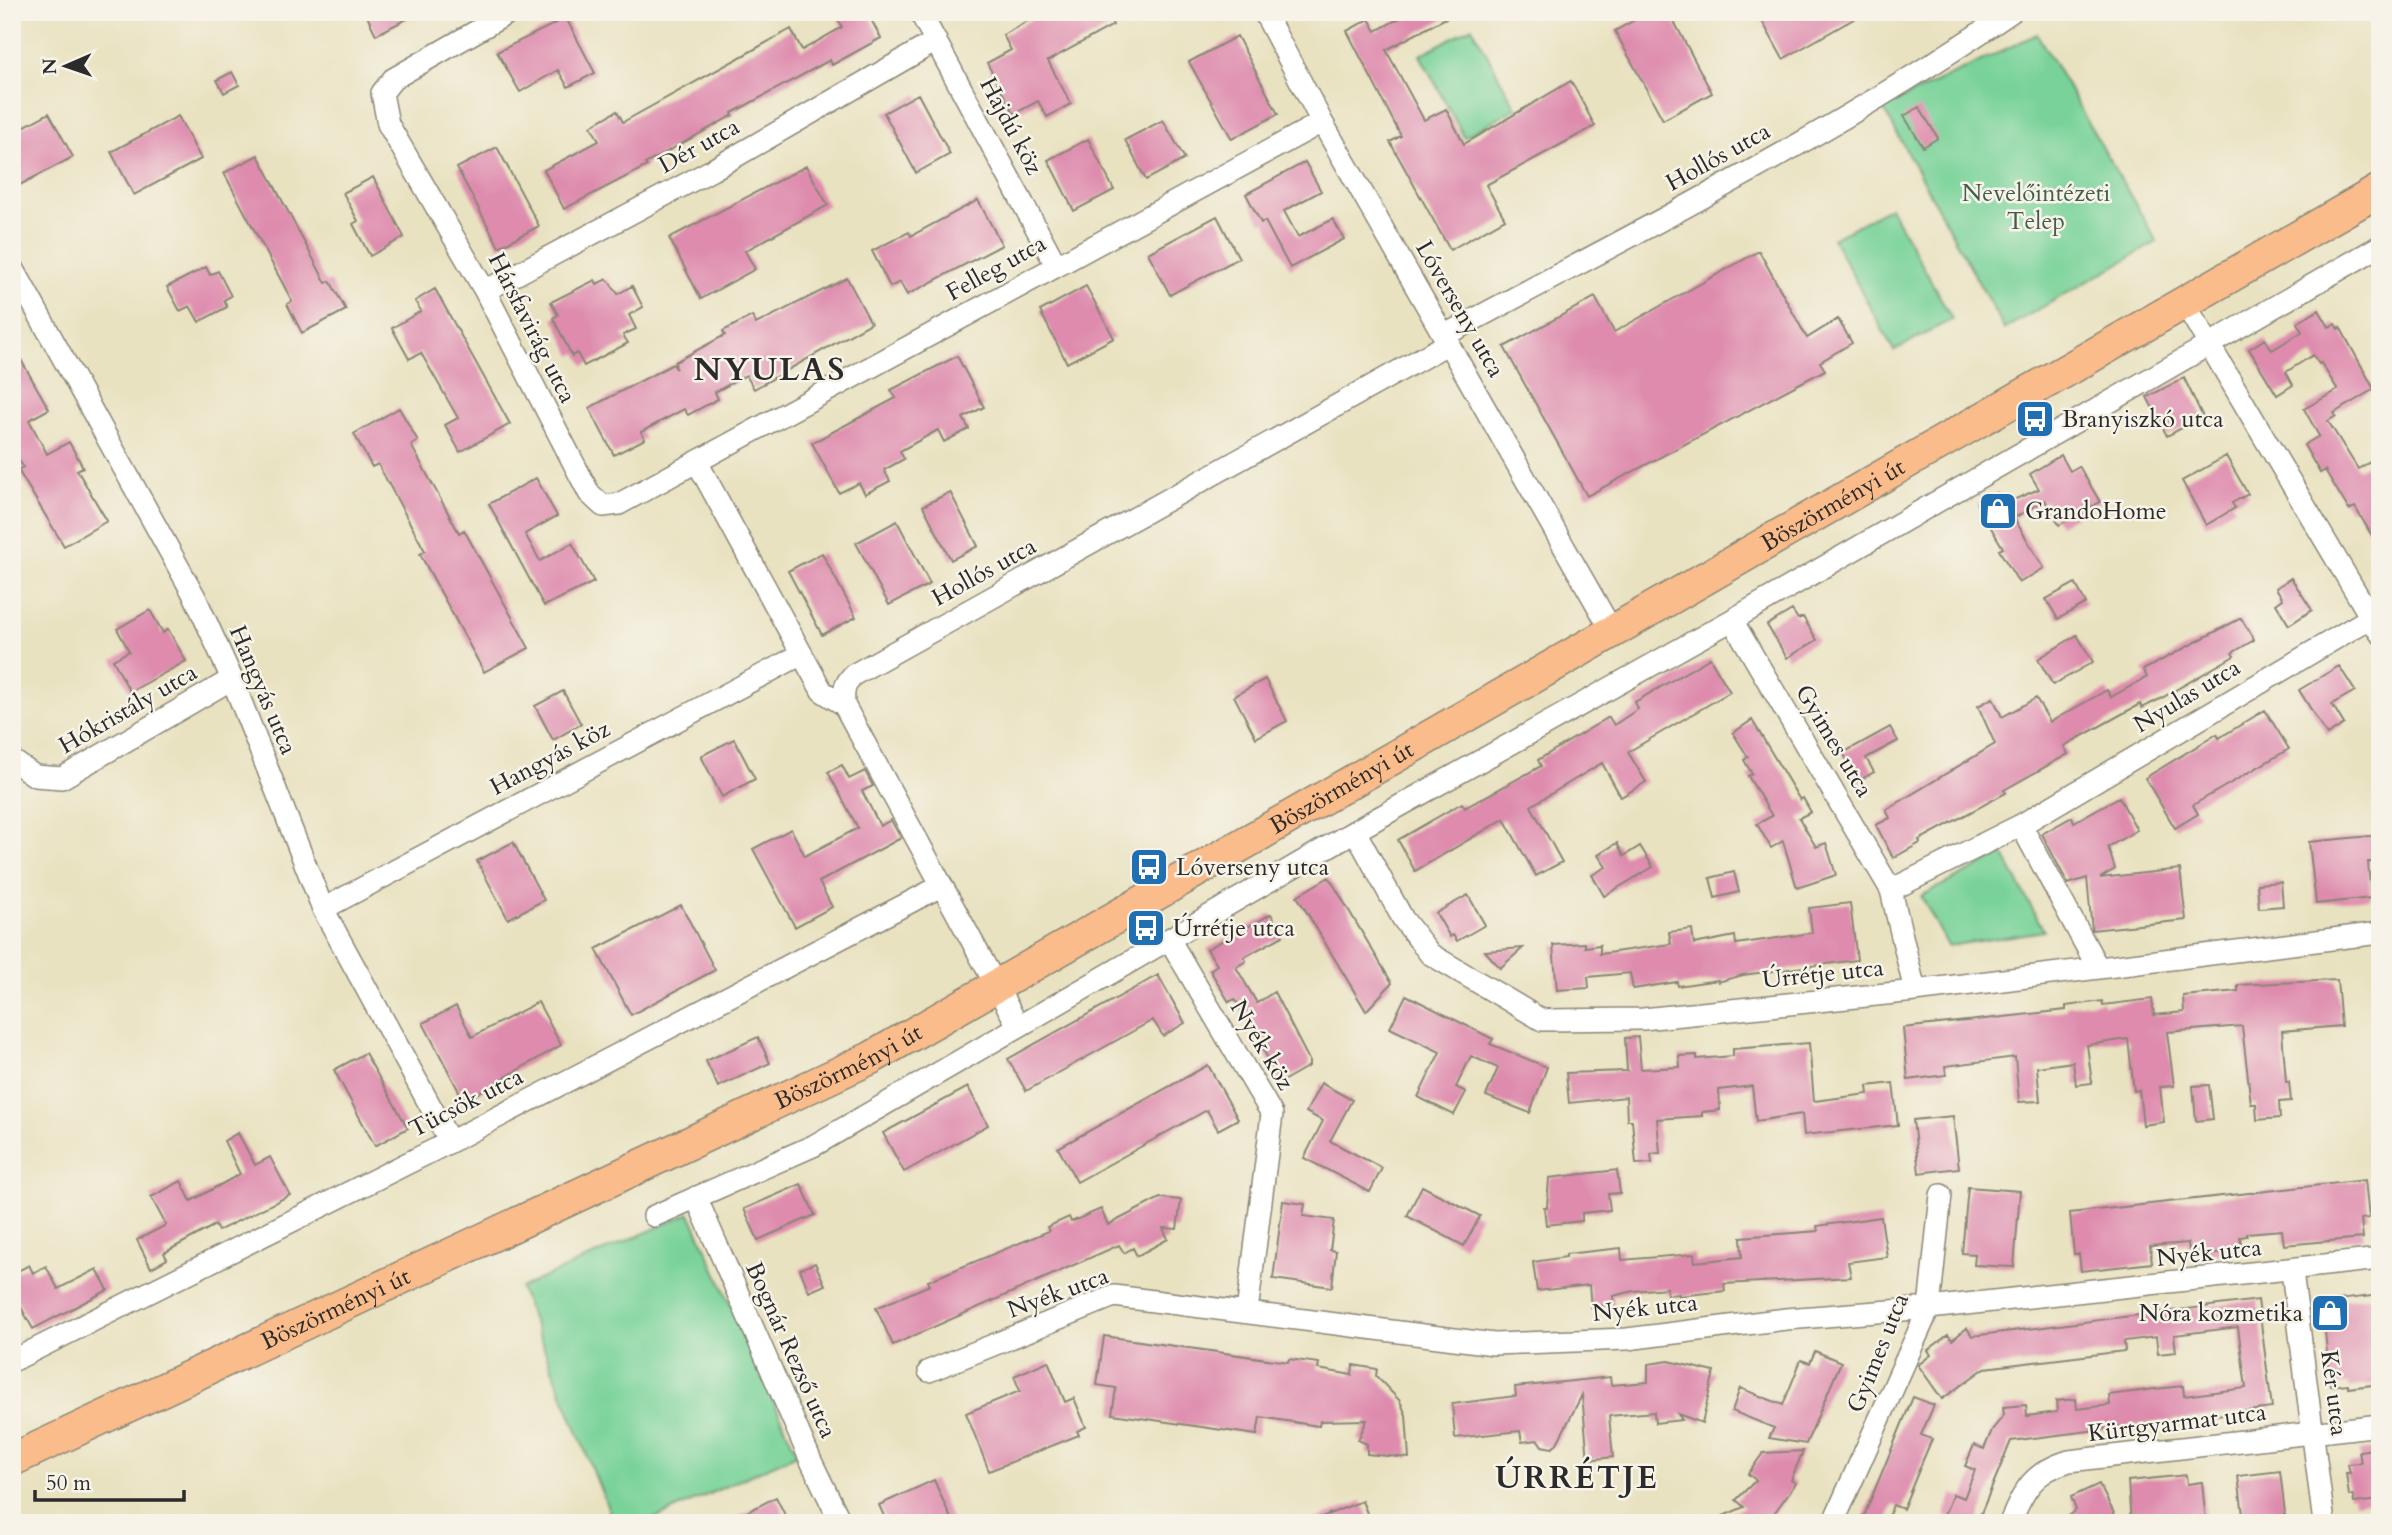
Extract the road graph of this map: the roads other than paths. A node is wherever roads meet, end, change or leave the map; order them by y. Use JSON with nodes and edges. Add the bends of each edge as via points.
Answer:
{"nodes":[{"id":1,"x":510,"y":12,"type":"edge"},
{"id":2,"x":920,"y":12,"type":"edge"},
{"id":3,"x":1264,"y":12,"type":"edge"},
{"id":4,"x":2011,"y":12,"type":"edge"},
{"id":5,"x":936,"y":41,"type":"junction"},
{"id":6,"x":1322,"y":122,"type":"junction"},
{"id":7,"x":2380,"y":190,"type":"edge"},
{"id":8,"x":2380,"y":246,"type":"edge"},
{"id":9,"x":1056,"y":265,"type":"junction"},
{"id":10,"x":12,"y":266,"type":"edge"},
{"id":11,"x":485,"y":291,"type":"junction"},
{"id":12,"x":2184,"y":302,"type":"junction"},
{"id":13,"x":1447,"y":339,"type":"junction"},
{"id":14,"x":2210,"y":346,"type":"junction"},
{"id":15,"x":697,"y":462,"type":"junction"},
{"id":16,"x":1732,"y":620,"type":"junction"},
{"id":17,"x":2377,"y":621,"type":"edge"},
{"id":18,"x":1612,"y":631,"type":"junction"},
{"id":19,"x":802,"y":654,"type":"junction"},
{"id":20,"x":232,"y":678,"type":"junction"},
{"id":21,"x":844,"y":705,"type":"junction"},
{"id":22,"x":12,"y":760,"type":"edge"},
{"id":23,"x":2021,"y":825,"type":"junction"},
{"id":24,"x":1355,"y":831,"type":"junction"},
{"id":25,"x":941,"y":886,"type":"junction"},
{"id":26,"x":1891,"y":890,"type":"junction"},
{"id":27,"x":323,"y":909,"type":"junction"},
{"id":28,"x":2380,"y":933,"type":"edge"},
{"id":29,"x":1168,"y":939,"type":"junction"},
{"id":30,"x":2098,"y":968,"type":"junction"},
{"id":31,"x":997,"y":988,"type":"junction"},
{"id":32,"x":1915,"y":991,"type":"junction"},
{"id":33,"x":1018,"y":1026,"type":"junction"},
{"id":34,"x":450,"y":1142,"type":"junction"},
{"id":35,"x":1941,"y":1195,"type":"dead end"},
{"id":36,"x":696,"y":1197,"type":"junction"},
{"id":37,"x":654,"y":1216,"type":"dead end"},
{"id":38,"x":2380,"y":1259,"type":"edge"},
{"id":39,"x":2292,"y":1271,"type":"junction"},
{"id":40,"x":1929,"y":1308,"type":"junction"},
{"id":41,"x":1247,"y":1311,"type":"junction"},
{"id":42,"x":12,"y":1361,"type":"edge"},
{"id":43,"x":929,"y":1371,"type":"dead end"},
{"id":44,"x":2380,"y":1425,"type":"edge"},
{"id":45,"x":2312,"y":1434,"type":"junction"},
{"id":46,"x":12,"y":1460,"type":"edge"},
{"id":47,"x":841,"y":1523,"type":"edge"},
{"id":48,"x":1833,"y":1523,"type":"edge"},
{"id":49,"x":2010,"y":1523,"type":"edge"},
{"id":50,"x":2324,"y":1523,"type":"edge"}],
"edges":[{"from":1,"to":11,"type":"street","name":"Hársfavirág utca","via":[[393,79],[382,93],[388,124]]},
{"from":2,"to":5,"type":"street","name":"Hajdú köz"},
{"from":3,"to":6,"type":"street","name":"Lóverseny utca"},
{"from":4,"to":13,"type":"street","name":"Hollós utca","via":[[1943,59]]},
{"from":5,"to":9,"type":"street","name":"Hajdú köz"},
{"from":5,"to":11,"type":"street","name":"Dér utca","via":[[712,170]]},
{"from":6,"to":9,"type":"street","name":"Felleg utca"},
{"from":6,"to":13,"type":"street","name":"Lóverseny utca"},
{"from":7,"to":12,"type":"main road","name":"Böszörményi út"},
{"from":8,"to":14,"type":"street"},
{"from":9,"to":15,"type":"street","name":"Felleg utca"},
{"from":10,"to":20,"type":"street","name":"Hangyás utca","via":[[195,597]]},
{"from":11,"to":15,"type":"street","name":"Hársfavirág utca","via":[[589,493],[603,506],[619,504]]},
{"from":12,"to":14,"type":"street"},
{"from":12,"to":18,"type":"main road","name":"Böszörményi út"},
{"from":13,"to":18,"type":"street","name":"Lóverseny utca"},
{"from":13,"to":21,"type":"street","name":"Hollós utca","via":[[853,675],[844,687]]},
{"from":14,"to":16,"type":"street"},
{"from":14,"to":17,"type":"street"},
{"from":15,"to":19,"type":"street"},
{"from":16,"to":24,"type":"street"},
{"from":16,"to":26,"type":"street","name":"Gyimes utca"},
{"from":17,"to":23,"type":"street","name":"Nyulas utca"},
{"from":18,"to":31,"type":"main road","name":"Böszörményi út"},
{"from":19,"to":21,"type":"street","via":[[822,691]]},
{"from":19,"to":27,"type":"street","name":"Hangyás köz"},
{"from":20,"to":22,"type":"street","name":"Hókristály utca","via":[[62,778],[35,776]]},
{"from":20,"to":27,"type":"street","name":"Hangyás utca"},
{"from":21,"to":25,"type":"street"},
{"from":23,"to":26,"type":"street","name":"Nyulas utca"},
{"from":23,"to":30,"type":"street"},
{"from":24,"to":29,"type":"street"},
{"from":24,"to":32,"type":"street","name":"Úrrétje utca","via":[[1402,919],[1430,954],[1542,1020],[1643,1019]]},
{"from":25,"to":31,"type":"street"},
{"from":25,"to":34,"type":"street","name":"Tücsök utca"},
{"from":26,"to":32,"type":"street","name":"Gyimes utca"},
{"from":27,"to":34,"type":"street","name":"Hangyás utca"},
{"from":28,"to":30,"type":"street","name":"Úrrétje utca"},
{"from":29,"to":33,"type":"street"},
{"from":29,"to":41,"type":"street","name":"Nyék köz","via":[[1272,1114]]},
{"from":30,"to":32,"type":"street","name":"Úrrétje utca"},
{"from":31,"to":33,"type":"street"},
{"from":31,"to":46,"type":"main road","name":"Böszörményi út","via":[[804,1092]]},
{"from":33,"to":36,"type":"street","via":[[813,1146]]},
{"from":34,"to":42,"type":"street","name":"Tücsök utca"},
{"from":35,"to":40,"type":"street","name":"Gyimes utca"},
{"from":36,"to":37,"type":"street"},
{"from":36,"to":47,"type":"street","name":"Bognár Rezső utca"},
{"from":38,"to":39,"type":"street","name":"Nyék utca"},
{"from":39,"to":40,"type":"street","name":"Nyék utca"},
{"from":39,"to":45,"type":"street","name":"Kér utca"},
{"from":40,"to":41,"type":"street","name":"Nyék utca","via":[[1786,1319],[1627,1339],[1494,1344]]},
{"from":40,"to":48,"type":"street","name":"Gyimes utca"},
{"from":41,"to":43,"type":"street","name":"Nyék utca","via":[[1114,1296]]},
{"from":44,"to":45,"type":"street","name":"Kürtgyarmat utca"},
{"from":45,"to":49,"type":"street","name":"Kürtgyarmat utca","via":[[2048,1467],[2034,1479]]},
{"from":45,"to":50,"type":"street","name":"Kér utca"}]}
